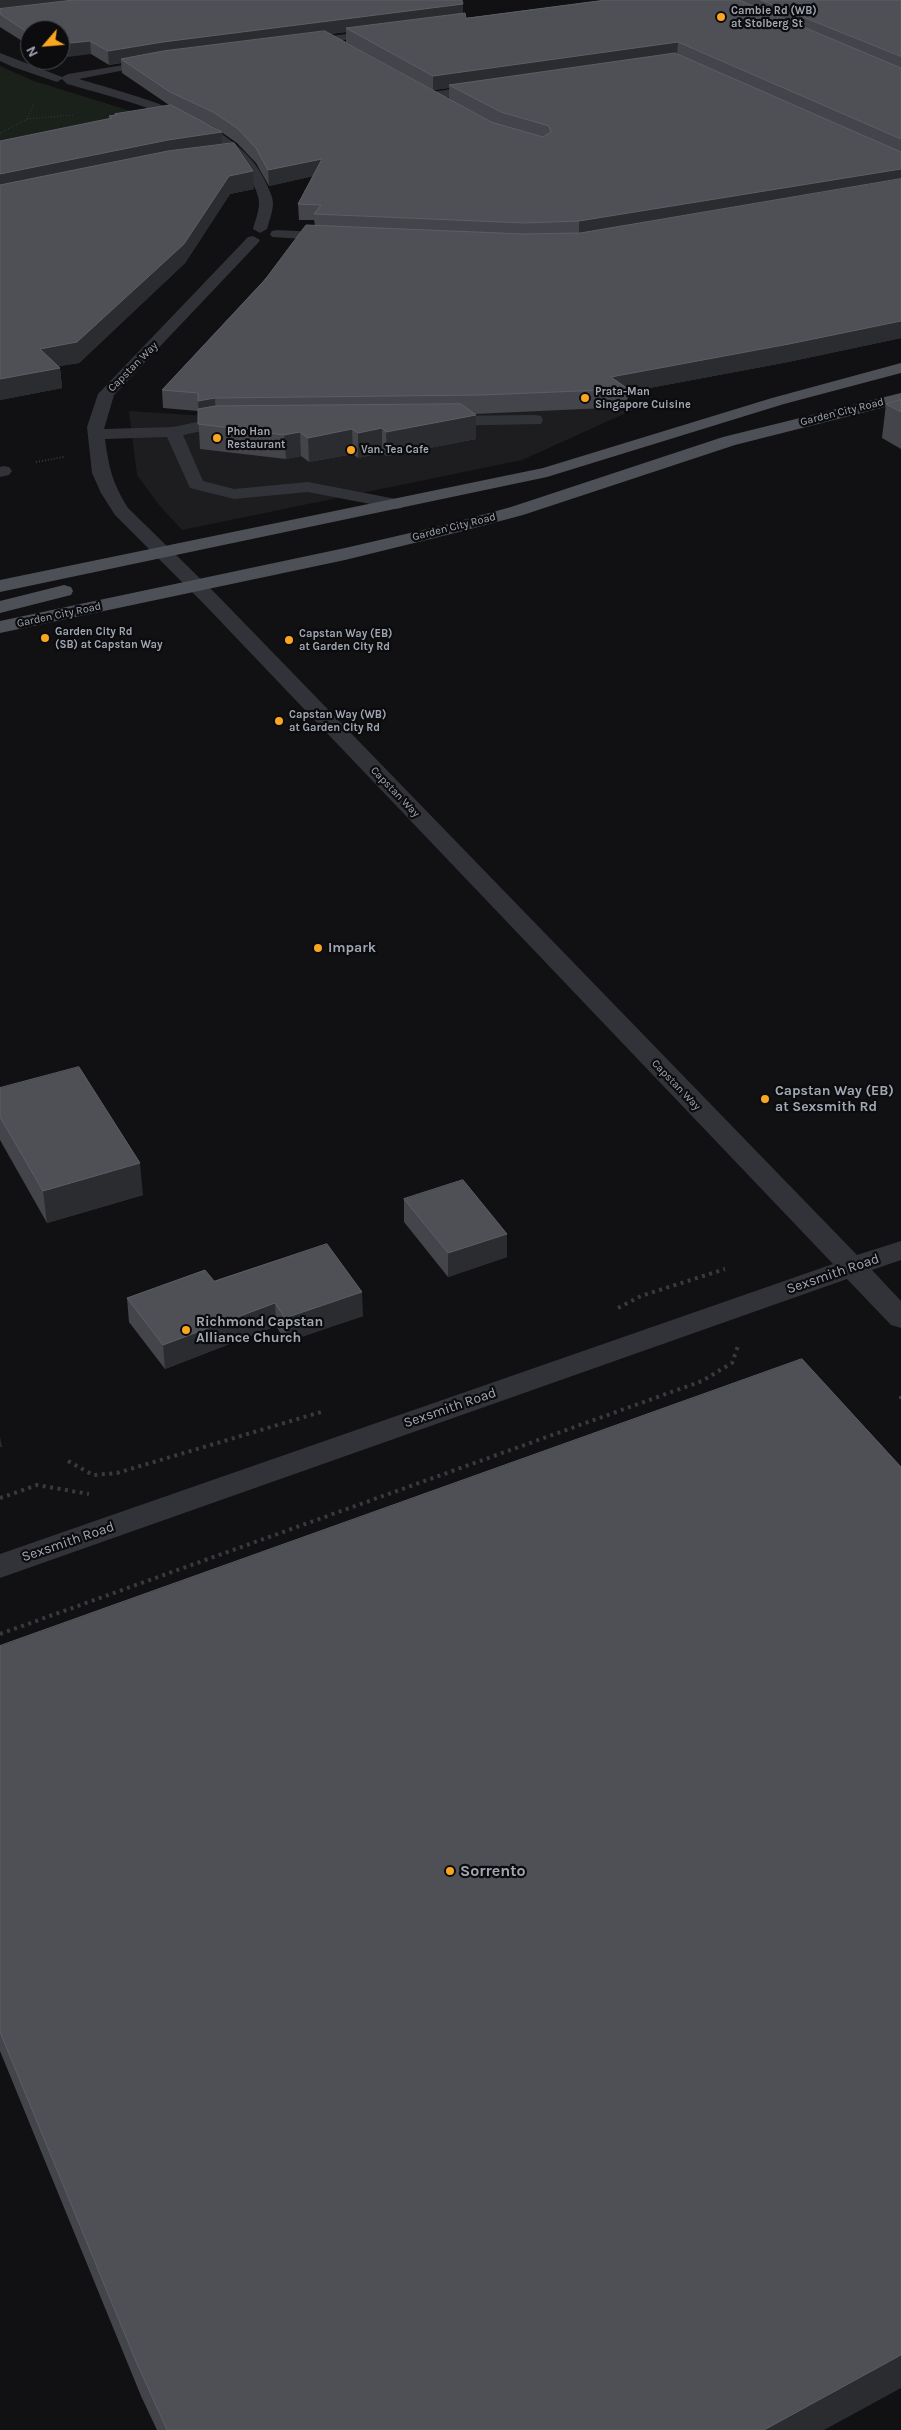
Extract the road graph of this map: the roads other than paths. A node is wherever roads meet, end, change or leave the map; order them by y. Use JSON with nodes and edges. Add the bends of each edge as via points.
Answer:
{"nodes":[{"id":1,"x":395,"y":31,"type":"edge"},
{"id":2,"x":328,"y":39,"type":"junction"},
{"id":3,"x":289,"y":44,"type":"edge"},
{"id":4,"x":346,"y":49,"type":"edge"},
{"id":5,"x":0,"y":56,"type":"edge"},
{"id":6,"x":173,"y":59,"type":"edge"},
{"id":7,"x":65,"y":79,"type":"junction"},
{"id":8,"x":498,"y":86,"type":"edge"},
{"id":9,"x":448,"y":105,"type":"edge"},
{"id":10,"x":237,"y":154,"type":"junction"},
{"id":11,"x":220,"y":156,"type":"edge"},
{"id":12,"x":256,"y":235,"type":"junction"},
{"id":13,"x":348,"y":238,"type":"edge"},
{"id":14,"x":901,"y":368,"type":"edge"},
{"id":15,"x":901,"y":398,"type":"edge"},
{"id":16,"x":535,"y":420,"type":"dead end"},
{"id":17,"x":425,"y":421,"type":"edge"},
{"id":18,"x":256,"y":423,"type":"edge"},
{"id":19,"x":173,"y":432,"type":"junction"},
{"id":20,"x":96,"y":434,"type":"junction"},
{"id":21,"x":548,"y":472,"type":"junction"},
{"id":22,"x":396,"y":504,"type":"junction"},
{"id":23,"x":374,"y":526,"type":"dead end"},
{"id":24,"x":288,"y":548,"type":"dead end"},
{"id":25,"x":164,"y":552,"type":"junction"},
{"id":26,"x":0,"y":586,"type":"edge"},
{"id":27,"x":197,"y":586,"type":"junction"},
{"id":28,"x":0,"y":607,"type":"edge"},
{"id":29,"x":0,"y":627,"type":"edge"},
{"id":30,"x":901,"y":1250,"type":"edge"},
{"id":31,"x":852,"y":1268,"type":"junction"},
{"id":32,"x":901,"y":1318,"type":"edge"},
{"id":33,"x":0,"y":1566,"type":"edge"}],
"edges":[{"from":1,"to":2,"type":"street"},
{"from":2,"to":3,"type":"street"},
{"from":2,"to":4,"type":"street"},
{"from":5,"to":7,"type":"street","via":[[17,65]]},
{"from":6,"to":7,"type":"street"},
{"from":7,"to":10,"type":"street","via":[[180,116]]},
{"from":8,"to":9,"type":"street","via":[[428,94]]},
{"from":10,"to":11,"type":"street"},
{"from":10,"to":12,"type":"street","via":[[257,177],[266,201]]},
{"from":12,"to":13,"type":"street","via":[[267,240],[277,234]]},
{"from":12,"to":20,"type":"street","name":"Capstan Way","via":[[106,394],[95,426]]},
{"from":14,"to":21,"type":"main road","name":"Garden City Road","via":[[778,401]]},
{"from":15,"to":27,"type":"main road","name":"Garden City Road","via":[[729,441],[516,511],[345,554]]},
{"from":16,"to":17,"type":"street"},
{"from":18,"to":19,"type":"street","via":[[216,423]]},
{"from":19,"to":20,"type":"street"},
{"from":19,"to":22,"type":"street","via":[[196,484],[234,494],[308,487]]},
{"from":20,"to":25,"type":"street","name":"Capstan Way","via":[[101,473],[121,511]]},
{"from":21,"to":22,"type":"main road","name":"Garden City Road"},
{"from":21,"to":23,"type":"main road"},
{"from":22,"to":25,"type":"main road","name":"Garden City Road"},
{"from":24,"to":27,"type":"main road","via":[[224,566]]},
{"from":25,"to":26,"type":"main road","name":"Garden City Road"},
{"from":25,"to":27,"type":"street","name":"Capstan Way"},
{"from":25,"to":28,"type":"main road","via":[[97,583]]},
{"from":27,"to":29,"type":"main road","name":"Garden City Road"},
{"from":27,"to":31,"type":"street","name":"Capstan Way"},
{"from":30,"to":31,"type":"street","name":"Sexsmith Road"},
{"from":31,"to":32,"type":"street","name":"Capstan Way"},
{"from":31,"to":33,"type":"street","name":"Sexsmith Road"}]}
